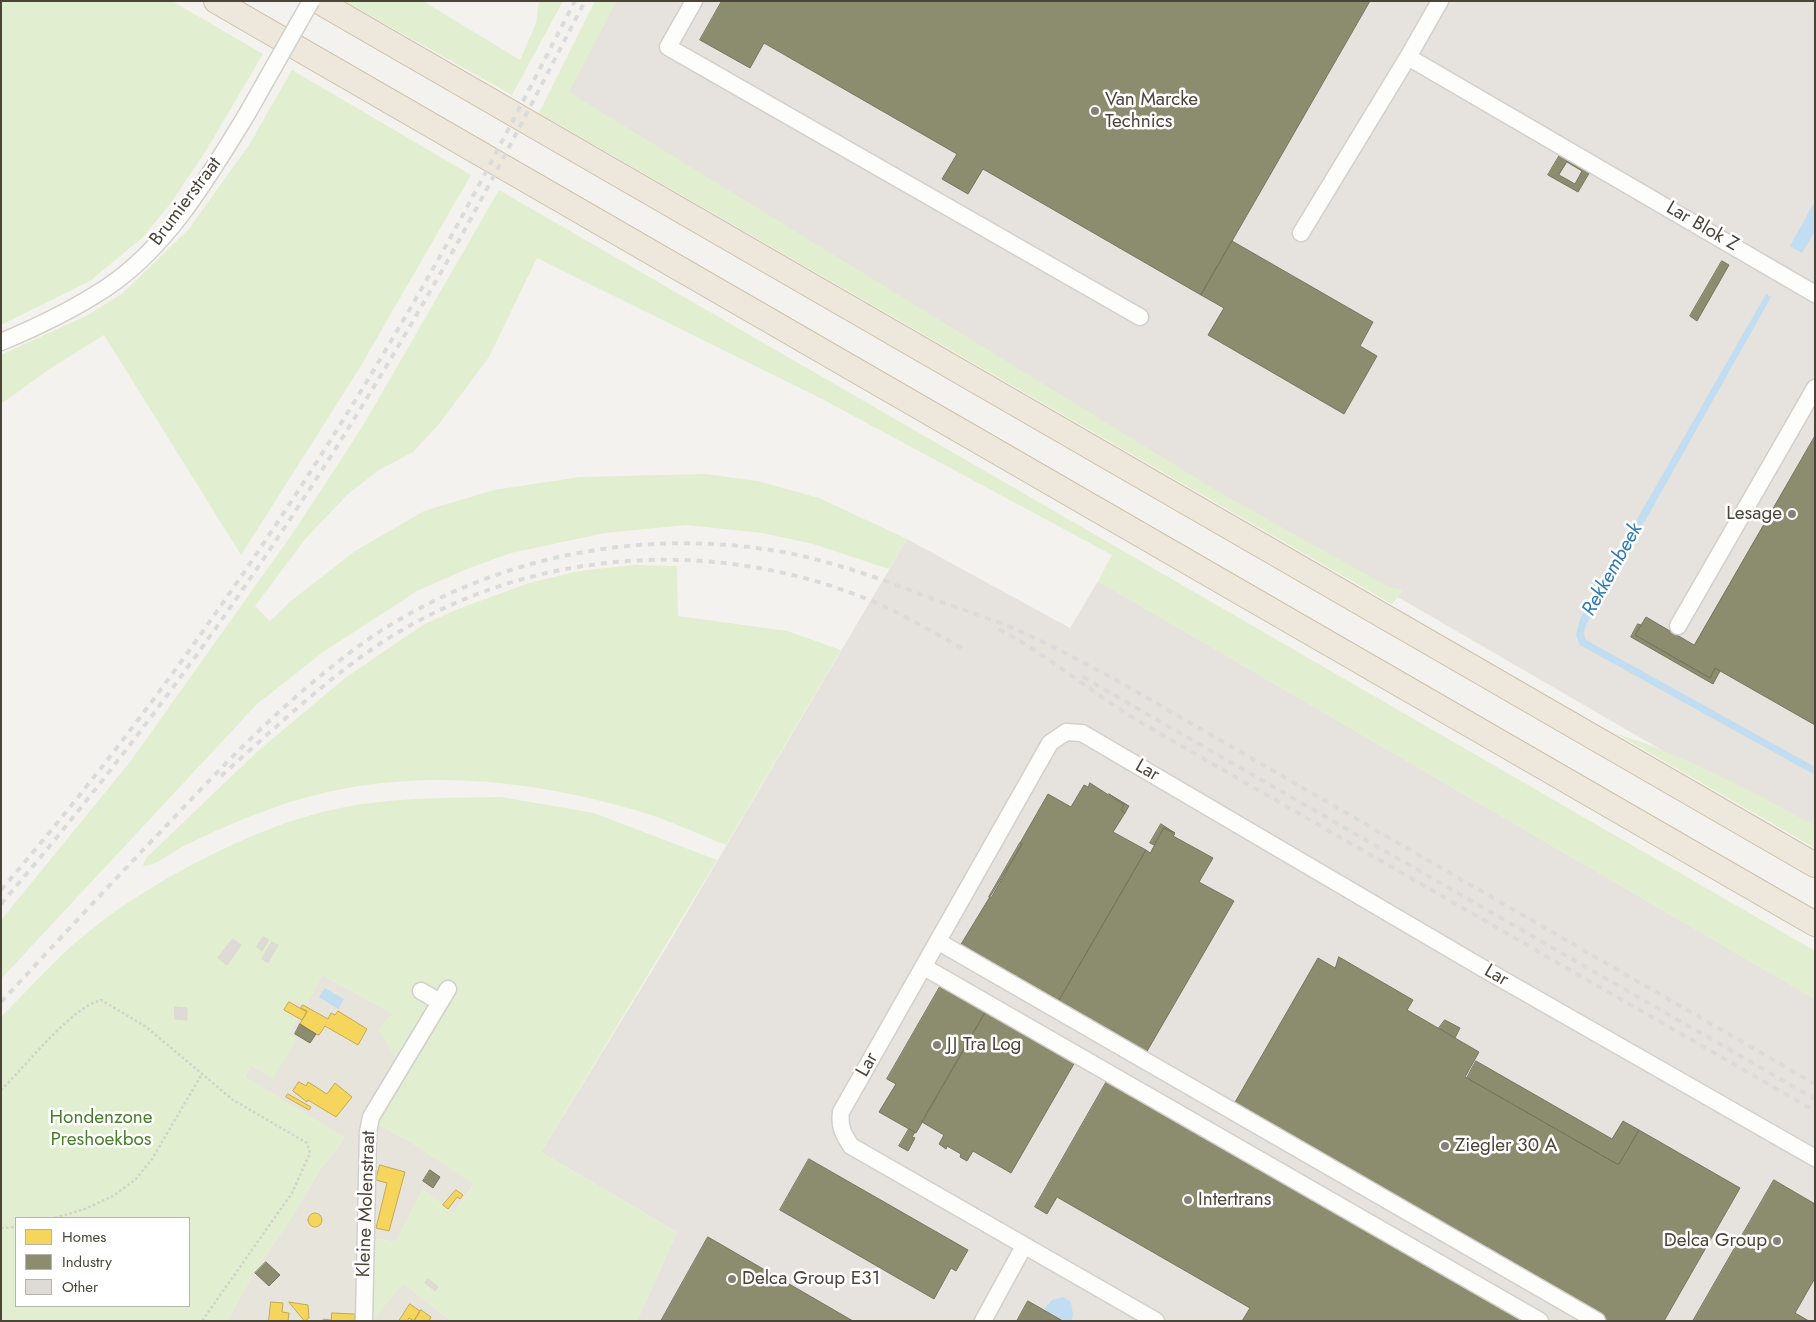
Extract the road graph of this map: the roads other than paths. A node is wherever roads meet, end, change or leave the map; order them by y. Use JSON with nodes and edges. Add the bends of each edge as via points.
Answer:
{"nodes":[{"id":1,"x":216,"y":1,"type":"edge"},
{"id":2,"x":311,"y":1,"type":"edge"},
{"id":3,"x":318,"y":1,"type":"edge"},
{"id":4,"x":694,"y":1,"type":"edge"},
{"id":5,"x":1440,"y":1,"type":"edge"},
{"id":6,"x":1408,"y":57,"type":"junction"},
{"id":7,"x":1301,"y":233,"type":"dead end"},
{"id":8,"x":1815,"y":294,"type":"edge"},
{"id":9,"x":1140,"y":317,"type":"dead end"},
{"id":10,"x":1,"y":342,"type":"edge"},
{"id":11,"x":1815,"y":388,"type":"edge"},
{"id":12,"x":1678,"y":626,"type":"dead end"},
{"id":13,"x":1815,"y":865,"type":"edge"},
{"id":14,"x":1815,"y":924,"type":"edge"},
{"id":15,"x":939,"y":942,"type":"junction"},
{"id":16,"x":924,"y":967,"type":"junction"},
{"id":17,"x":422,"y":991,"type":"dead end"},
{"id":18,"x":1815,"y":1158,"type":"edge"},
{"id":19,"x":1024,"y":1246,"type":"junction"},
{"id":20,"x":364,"y":1321,"type":"edge"},
{"id":21,"x":983,"y":1321,"type":"edge"},
{"id":22,"x":1156,"y":1321,"type":"edge"},
{"id":23,"x":1540,"y":1321,"type":"edge"},
{"id":24,"x":1597,"y":1321,"type":"edge"}],
"edges":[{"from":1,"to":14,"type":"highway"},
{"from":2,"to":10,"type":"street","name":"Brumierstraat","bridge":true,"via":[[210,174],[147,254],[107,288]]},
{"from":3,"to":13,"type":"highway"},
{"from":4,"to":9,"type":"street","via":[[668,47]]},
{"from":5,"to":6,"type":"street"},
{"from":6,"to":7,"type":"street"},
{"from":6,"to":8,"type":"street","name":"Lar Blok Z"},
{"from":11,"to":12,"type":"street"},
{"from":15,"to":16,"type":"street","name":"Lar"},
{"from":15,"to":18,"type":"street","name":"Lar","via":[[1050,743],[1066,732],[1082,733]]},
{"from":15,"to":24,"type":"street"},
{"from":16,"to":19,"type":"street","name":"Lar","via":[[841,1112],[842,1134],[850,1146]]},
{"from":16,"to":23,"type":"street"},
{"from":17,"to":20,"type":"street","name":"Kleine Molenstraat","via":[[444,995],[371,1117],[368,1132]]},
{"from":19,"to":21,"type":"street"},
{"from":19,"to":22,"type":"street","name":"Lar"}]}
